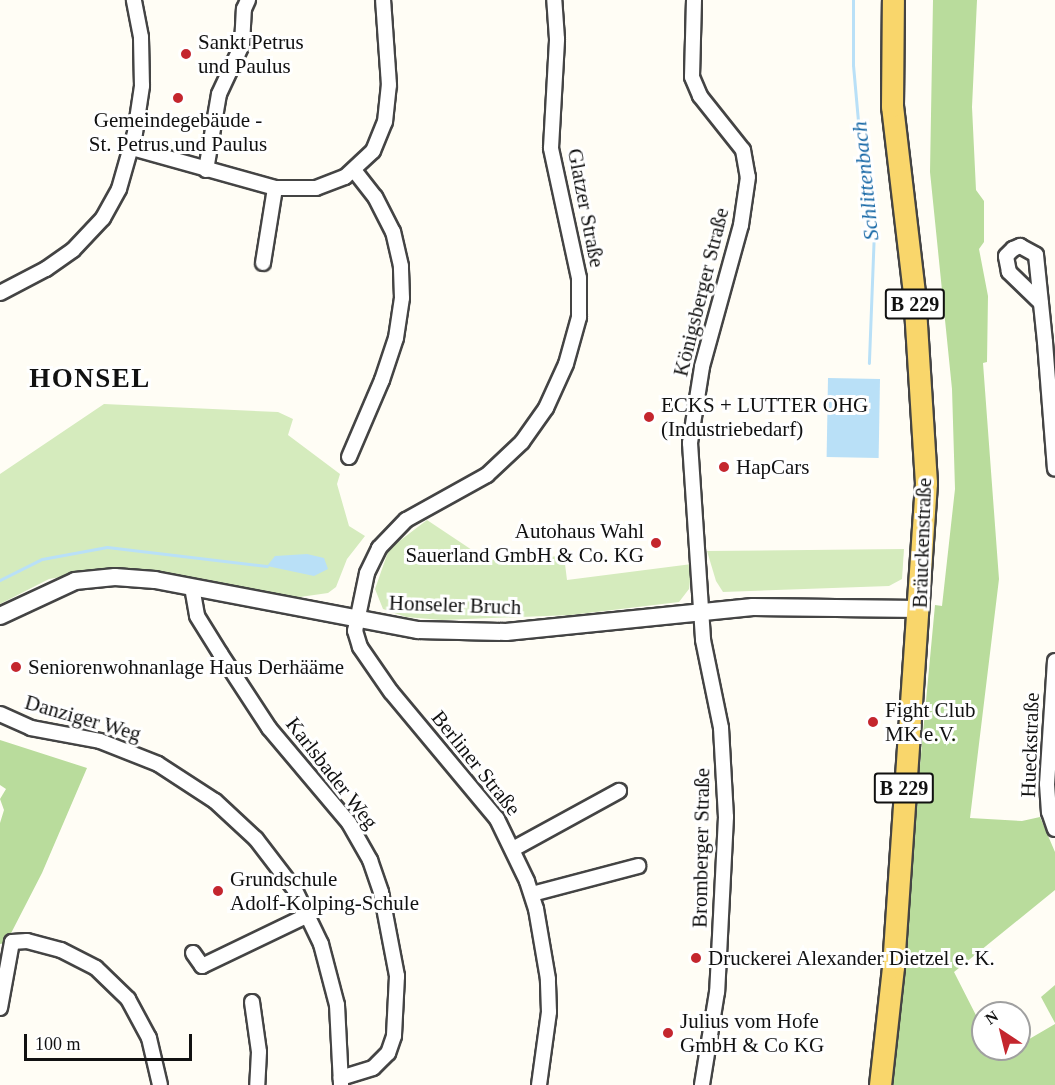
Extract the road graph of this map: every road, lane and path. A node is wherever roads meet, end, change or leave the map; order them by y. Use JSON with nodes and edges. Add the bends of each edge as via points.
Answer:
{"nodes":[{"id":1,"x":134,"y":0,"type":"edge"},
{"id":2,"x":248,"y":0,"type":"edge"},
{"id":3,"x":383,"y":0,"type":"edge"},
{"id":4,"x":554,"y":0,"type":"edge"},
{"id":5,"x":694,"y":0,"type":"edge"},
{"id":6,"x":893,"y":0,"type":"edge"},
{"id":7,"x":132,"y":148,"type":"junction"},
{"id":8,"x":206,"y":170,"type":"junction"},
{"id":9,"x":355,"y":171,"type":"junction"},
{"id":10,"x":275,"y":188,"type":"junction"},
{"id":11,"x":263,"y":262,"type":"dead end"},
{"id":12,"x":0,"y":293,"type":"edge"},
{"id":13,"x":1041,"y":303,"type":"dead end"},
{"id":14,"x":349,"y":457,"type":"dead end"},
{"id":15,"x":1055,"y":469,"type":"edge"},
{"id":16,"x":192,"y":587,"type":"junction"},
{"id":17,"x":919,"y":609,"type":"junction"},
{"id":18,"x":701,"y":612,"type":"junction"},
{"id":19,"x":0,"y":616,"type":"edge"},
{"id":20,"x":356,"y":621,"type":"junction"},
{"id":21,"x":1055,"y":661,"type":"edge"},
{"id":22,"x":0,"y":714,"type":"edge"},
{"id":23,"x":619,"y":791,"type":"dead end"},
{"id":24,"x":1055,"y":829,"type":"edge"},
{"id":25,"x":513,"y":849,"type":"junction"},
{"id":26,"x":638,"y":866,"type":"dead end"},
{"id":27,"x":531,"y":894,"type":"junction"},
{"id":28,"x":308,"y":915,"type":"junction"},
{"id":29,"x":193,"y":953,"type":"dead end"},
{"id":30,"x":252,"y":1002,"type":"dead end"},
{"id":31,"x":0,"y":1008,"type":"edge"},
{"id":32,"x":341,"y":1081,"type":"edge"},
{"id":33,"x":160,"y":1085,"type":"edge"},
{"id":34,"x":257,"y":1085,"type":"edge"},
{"id":35,"x":539,"y":1085,"type":"edge"},
{"id":36,"x":702,"y":1085,"type":"edge"},
{"id":37,"x":880,"y":1085,"type":"edge"}],
"edges":[{"from":1,"to":7,"type":"street","via":[[141,37],[142,86]]},
{"from":2,"to":8,"type":"street","via":[[242,45],[219,94]]},
{"from":3,"to":9,"type":"street","via":[[389,85],[385,122],[373,151]]},
{"from":4,"to":20,"type":"street","name":"Glatzer Straße","via":[[557,39],[551,148],[579,278],[579,317],[566,364],[546,408],[522,442],[487,475],[406,520],[384,542],[367,573]]},
{"from":5,"to":18,"type":"street","name":"Königsberger Straße","via":[[692,77],[700,96],[743,150],[748,185],[702,367],[690,443]]},
{"from":6,"to":17,"type":"main road","name":"Bräuckenstraße","number":"B 229","via":[[892,106],[914,293],[926,483]]},
{"from":7,"to":8,"type":"street"},
{"from":7,"to":12,"type":"street","via":[[119,189],[86,238],[52,266]]},
{"from":8,"to":10,"type":"street"},
{"from":9,"to":10,"type":"street","via":[[316,188]]},
{"from":9,"to":14,"type":"street","via":[[375,197],[393,232],[401,266],[402,298],[396,338],[382,380]]},
{"from":10,"to":11,"type":"street"},
{"from":13,"to":15,"type":"street"},
{"from":16,"to":19,"type":"street","name":"Honseler Bruch","via":[[144,579],[82,579],[53,588]]},
{"from":16,"to":20,"type":"street","name":"Honseler Bruch"},
{"from":16,"to":32,"type":"street","name":"Karlsbader Weg","via":[[197,616],[208,635],[269,728],[349,823],[370,860],[381,892],[397,968],[394,1036],[385,1057],[373,1068]]},
{"from":17,"to":18,"type":"street","name":"Honseler Bruch","via":[[798,606]]},
{"from":17,"to":37,"type":"main road","name":"Bräuckenstraße","number":"B 229"},
{"from":18,"to":20,"type":"street","name":"Honseler Bruch","via":[[506,632],[418,630]]},
{"from":18,"to":36,"type":"street","name":"Bromberger Straße","via":[[721,728],[726,817],[717,992]]},
{"from":20,"to":25,"type":"street","name":"Berliner Straße","via":[[360,647],[380,677],[497,819]]},
{"from":21,"to":24,"type":"street","name":"Hueckstraße","via":[[1047,784],[1048,812]]},
{"from":22,"to":28,"type":"street","name":"Danziger Weg","via":[[32,728],[104,742],[183,779],[233,816],[263,846]]},
{"from":23,"to":25,"type":"street"},
{"from":25,"to":27,"type":"street","name":"Berliner Straße"},
{"from":26,"to":27,"type":"street"},
{"from":27,"to":35,"type":"street","name":"Berliner Straße","via":[[548,979],[549,1012]]},
{"from":28,"to":29,"type":"street","via":[[202,966]]},
{"from":28,"to":32,"type":"street","name":"Danziger Weg","via":[[335,992]]},
{"from":30,"to":34,"type":"street","via":[[259,1052]]},
{"from":31,"to":33,"type":"street","via":[[12,942],[27,941],[61,950],[96,968],[114,983],[145,1028]]}]}
